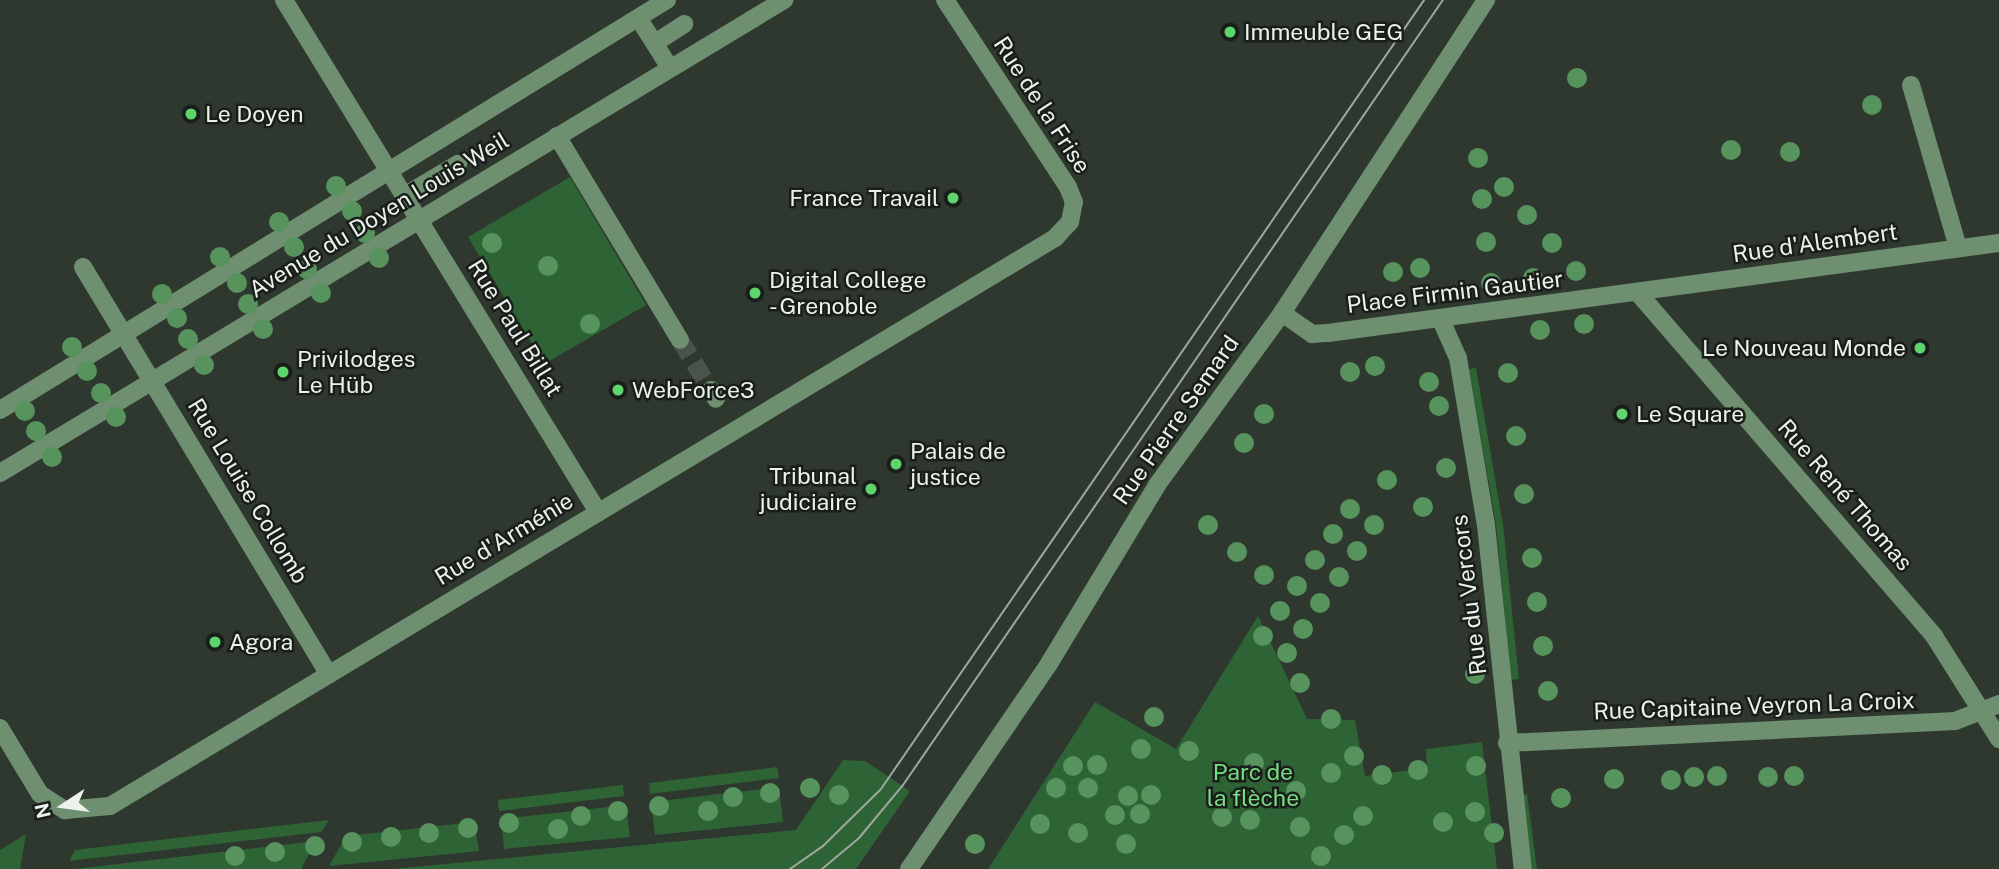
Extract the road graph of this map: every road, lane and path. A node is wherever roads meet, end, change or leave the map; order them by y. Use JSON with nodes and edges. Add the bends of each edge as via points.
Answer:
{"nodes":[{"id":1,"x":284,"y":0,"type":"edge"},
{"id":2,"x":667,"y":0,"type":"edge"},
{"id":3,"x":784,"y":0,"type":"edge"},
{"id":4,"x":945,"y":0,"type":"edge"},
{"id":5,"x":1486,"y":0,"type":"edge"},
{"id":6,"x":639,"y":19,"type":"junction"},
{"id":7,"x":684,"y":24,"type":"dead end"},
{"id":8,"x":654,"y":43,"type":"junction"},
{"id":9,"x":670,"y":68,"type":"junction"},
{"id":10,"x":1911,"y":85,"type":"dead end"},
{"id":11,"x":557,"y":136,"type":"junction"},
{"id":12,"x":458,"y":164,"type":"dead end"},
{"id":13,"x":390,"y":171,"type":"junction"},
{"id":14,"x":404,"y":196,"type":"junction"},
{"id":15,"x":419,"y":219,"type":"junction"},
{"id":16,"x":1055,"y":238,"type":"joint"},
{"id":17,"x":1999,"y":243,"type":"edge"},
{"id":18,"x":1958,"y":248,"type":"junction"},
{"id":19,"x":83,"y":267,"type":"dead end"},
{"id":20,"x":1639,"y":294,"type":"junction"},
{"id":21,"x":1282,"y":313,"type":"junction"},
{"id":22,"x":1441,"y":320,"type":"junction"},
{"id":23,"x":125,"y":334,"type":"junction"},
{"id":24,"x":680,"y":340,"type":"tunnel mouth"},
{"id":25,"x":153,"y":380,"type":"junction"},
{"id":26,"x":0,"y":410,"type":"edge"},
{"id":27,"x":0,"y":472,"type":"edge"},
{"id":28,"x":598,"y":512,"type":"junction"},
{"id":29,"x":329,"y":675,"type":"junction"},
{"id":30,"x":1999,"y":704,"type":"edge"},
{"id":31,"x":1981,"y":710,"type":"junction"},
{"id":32,"x":0,"y":728,"type":"edge"},
{"id":33,"x":1999,"y":739,"type":"edge"},
{"id":34,"x":1507,"y":743,"type":"junction"},
{"id":35,"x":909,"y":869,"type":"edge"},
{"id":36,"x":1523,"y":869,"type":"edge"}],
"edges":[{"from":1,"to":13,"type":"street","name":"Rue Paul Billat"},
{"from":2,"to":6,"type":"street","name":"Avenue du Doyen Louis Weil"},
{"from":3,"to":9,"type":"street","name":"Avenue du Doyen Louis Weil"},
{"from":4,"to":16,"type":"street","name":"Rue de la Frise","via":[[1068,187],[1074,202],[1070,222]]},
{"from":5,"to":21,"type":"street","name":"Rue Pierre Semard"},
{"from":6,"to":8,"type":"street"},
{"from":6,"to":13,"type":"street","name":"Avenue du Doyen Louis Weil"},
{"from":7,"to":8,"type":"street"},
{"from":8,"to":9,"type":"street"},
{"from":9,"to":11,"type":"street","name":"Avenue du Doyen Louis Weil"},
{"from":10,"to":18,"type":"street"},
{"from":11,"to":15,"type":"street","name":"Avenue du Doyen Louis Weil"},
{"from":11,"to":24,"type":"street"},
{"from":12,"to":14,"type":"street"},
{"from":13,"to":14,"type":"street","name":"Rue Paul Billat"},
{"from":13,"to":23,"type":"street","name":"Avenue du Doyen Louis Weil"},
{"from":14,"to":15,"type":"street","name":"Rue Paul Billat"},
{"from":15,"to":25,"type":"street","name":"Avenue du Doyen Louis Weil"},
{"from":15,"to":28,"type":"street","name":"Rue Paul Billat"},
{"from":16,"to":28,"type":"street","name":"Rue d'Arménie"},
{"from":17,"to":18,"type":"street","name":"Rue d'Alembert"},
{"from":18,"to":20,"type":"street","name":"Rue d'Alembert"},
{"from":19,"to":23,"type":"street","name":"Rue Louise Collomb"},
{"from":20,"to":22,"type":"street","name":"Place Firmin Gautier"},
{"from":20,"to":31,"type":"street","name":"Rue René Thomas","via":[[1934,636]]},
{"from":21,"to":22,"type":"street","name":"Place Firmin Gautier","via":[[1312,334]]},
{"from":21,"to":35,"type":"street","name":"Rue Pierre Semard","via":[[1157,485],[1050,662]]},
{"from":22,"to":34,"type":"street","name":"Rue du Vercors","via":[[1458,358],[1486,526]]},
{"from":23,"to":25,"type":"street","name":"Rue Louise Collomb"},
{"from":23,"to":26,"type":"street","name":"Avenue du Doyen Louis Weil"},
{"from":25,"to":27,"type":"street","name":"Avenue du Doyen Louis Weil"},
{"from":25,"to":29,"type":"street","name":"Rue Louise Collomb"},
{"from":28,"to":29,"type":"street","name":"Rue d'Arménie"},
{"from":29,"to":32,"type":"street","name":"Rue d'Arménie","via":[[110,806],[87,811],[65,810],[40,794]]},
{"from":30,"to":31,"type":"street","name":"Rue Capitaine Veyron La Croix"},
{"from":31,"to":33,"type":"street","name":"Rue René Thomas"},
{"from":31,"to":34,"type":"street","name":"Rue Capitaine Veyron La Croix","via":[[1955,722]]},
{"from":34,"to":36,"type":"street","name":"Rue du Vercors"}]}
